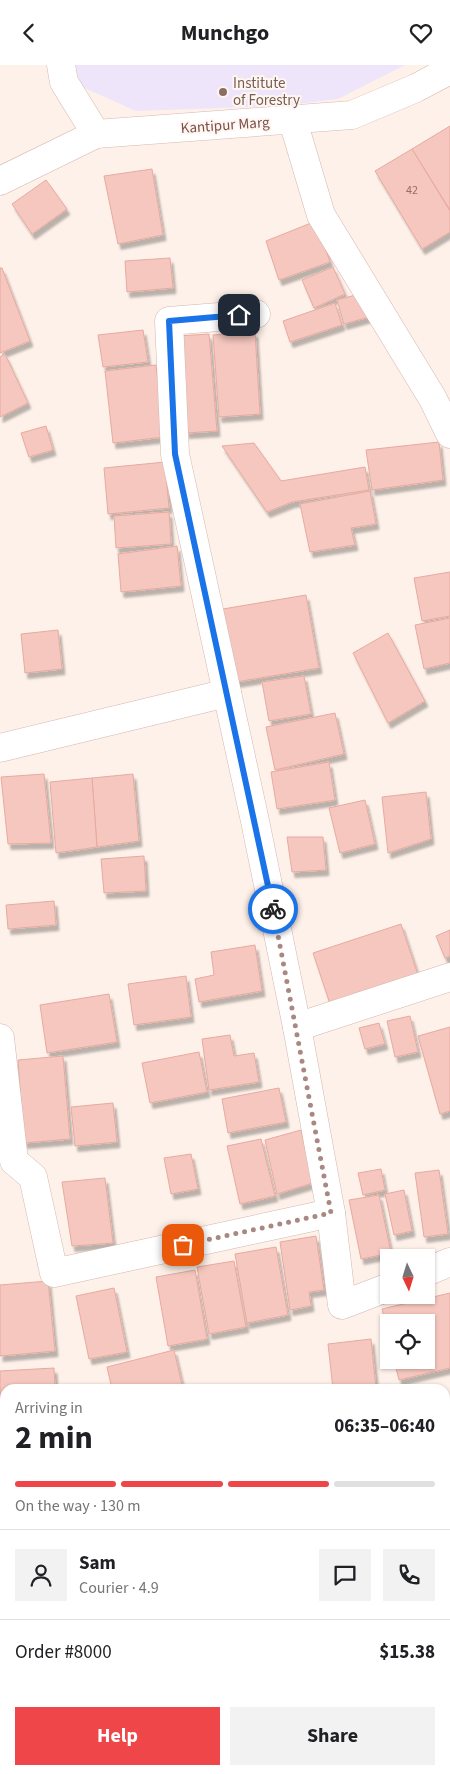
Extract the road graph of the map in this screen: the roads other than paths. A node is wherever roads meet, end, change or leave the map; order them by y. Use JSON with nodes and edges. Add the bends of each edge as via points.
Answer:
{"nodes":[{"id":1,"x":61,"y":65,"type":"edge"},
{"id":2,"x":450,"y":70,"type":"edge"},
{"id":3,"x":293,"y":121,"type":"junction"},
{"id":4,"x":96,"y":134,"type":"junction"},
{"id":5,"x":0,"y":181,"type":"edge"},
{"id":6,"x":256,"y":314,"type":"dead end"},
{"id":7,"x":442,"y":395,"type":"edge"},
{"id":8,"x":450,"y":434,"type":"edge"},
{"id":9,"x":227,"y":693,"type":"junction"},
{"id":10,"x":0,"y":748,"type":"edge"},
{"id":11,"x":450,"y":977,"type":"edge"},
{"id":12,"x":297,"y":1027,"type":"junction"},
{"id":13,"x":0,"y":1038,"type":"edge"},
{"id":14,"x":7,"y":1162,"type":"edge"},
{"id":15,"x":331,"y":1213,"type":"junction"},
{"id":16,"x":450,"y":1263,"type":"edge"},
{"id":17,"x":435,"y":1269,"type":"edge"},
{"id":18,"x":380,"y":1290,"type":"edge"}],
"edges":[{"from":1,"to":4,"type":"street","via":[[64,82]]},
{"from":2,"to":3,"type":"street","name":"Kantipur Marg","via":[[352,115]]},
{"from":3,"to":4,"type":"street","name":"Kantipur Marg"},
{"from":3,"to":7,"type":"street","via":[[321,215]]},
{"from":4,"to":5,"type":"street","name":"Kantipur Marg"},
{"from":6,"to":9,"type":"street","via":[[169,321],[175,454]]},
{"from":7,"to":8,"type":"street"},
{"from":9,"to":10,"type":"street"},
{"from":9,"to":12,"type":"street"},
{"from":11,"to":12,"type":"street"},
{"from":12,"to":15,"type":"street"},
{"from":13,"to":14,"type":"street"},
{"from":14,"to":15,"type":"street","via":[[33,1177],[54,1273]]},
{"from":15,"to":18,"type":"street","via":[[342,1305]]},
{"from":16,"to":17,"type":"street"}]}
